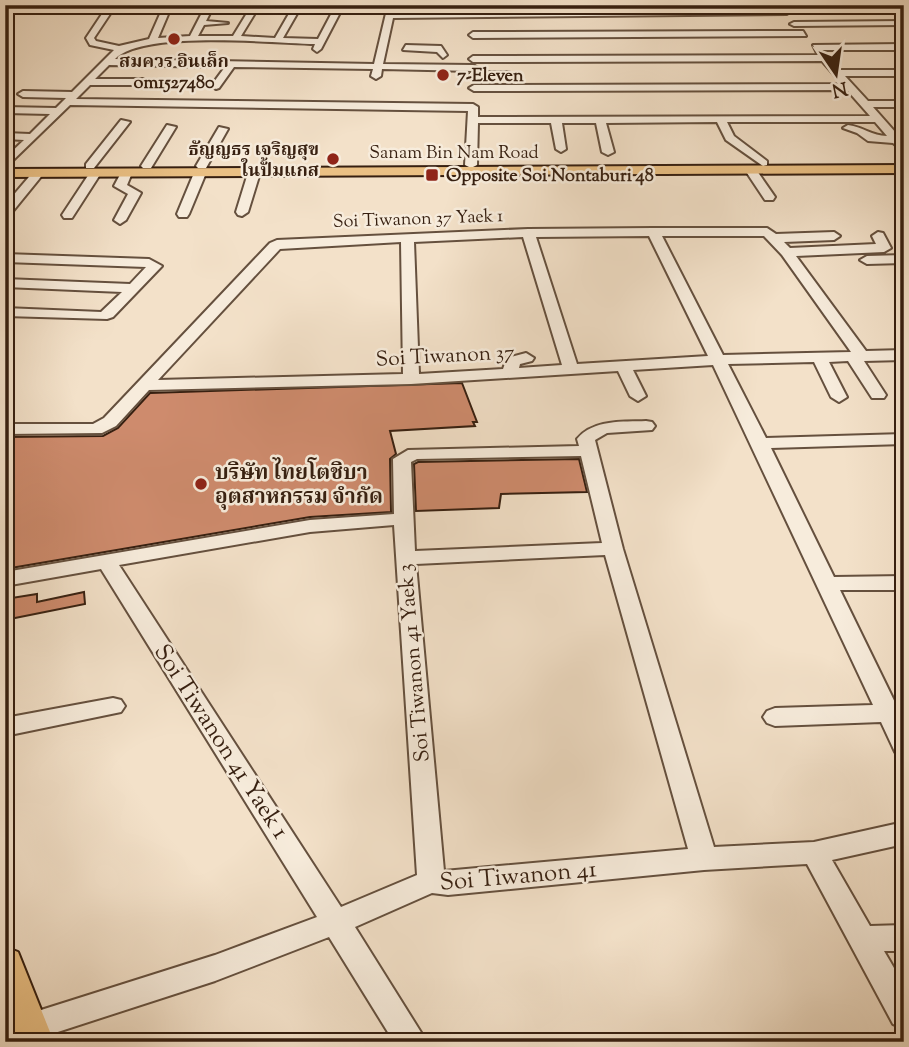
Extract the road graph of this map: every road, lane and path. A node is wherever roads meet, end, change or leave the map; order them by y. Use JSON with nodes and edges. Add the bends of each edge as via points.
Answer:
{"nodes":[{"id":1,"x":112,"y":5,"type":"edge"},
{"id":2,"x":168,"y":5,"type":"edge"},
{"id":3,"x":210,"y":5,"type":"edge"},
{"id":4,"x":256,"y":5,"type":"edge"},
{"id":5,"x":298,"y":5,"type":"edge"},
{"id":6,"x":340,"y":5,"type":"edge"},
{"id":7,"x":392,"y":5,"type":"edge"},
{"id":8,"x":781,"y":9,"type":"edge"},
{"id":9,"x":473,"y":12,"type":"edge"},
{"id":10,"x":501,"y":13,"type":"junction"},
{"id":11,"x":390,"y":16,"type":"junction"},
{"id":12,"x":201,"y":23,"type":"junction"},
{"id":13,"x":223,"y":23,"type":"dead end"},
{"id":14,"x":904,"y":23,"type":"edge"},
{"id":15,"x":794,"y":24,"type":"junction"},
{"id":16,"x":803,"y":34,"type":"junction"},
{"id":17,"x":473,"y":35,"type":"junction"},
{"id":18,"x":502,"y":35,"type":"junction"},
{"id":19,"x":153,"y":40,"type":"junction"},
{"id":20,"x":192,"y":40,"type":"junction"},
{"id":21,"x":235,"y":40,"type":"junction"},
{"id":22,"x":277,"y":41,"type":"junction"},
{"id":23,"x":407,"y":46,"type":"joint"},
{"id":24,"x":585,"y":47,"type":"dead end"},
{"id":25,"x":816,"y":47,"type":"junction"},
{"id":26,"x":904,"y":47,"type":"edge"},
{"id":27,"x":120,"y":49,"type":"junction"},
{"id":28,"x":675,"y":58,"type":"junction"},
{"id":29,"x":717,"y":58,"type":"junction"},
{"id":30,"x":824,"y":58,"type":"junction"},
{"id":31,"x":588,"y":59,"type":"junction"},
{"id":32,"x":465,"y":60,"type":"junction"},
{"id":33,"x":107,"y":62,"type":"junction"},
{"id":34,"x":188,"y":64,"type":"junction"},
{"id":35,"x":231,"y":64,"type":"junction"},
{"id":36,"x":378,"y":66,"type":"junction"},
{"id":37,"x":724,"y":71,"type":"dead end"},
{"id":38,"x":683,"y":72,"type":"dead end"},
{"id":39,"x":769,"y":73,"type":"dead end"},
{"id":40,"x":837,"y":73,"type":"junction"},
{"id":41,"x":904,"y":73,"type":"edge"},
{"id":42,"x":180,"y":74,"type":"dead end"},
{"id":43,"x":369,"y":79,"type":"dead end"},
{"id":44,"x":516,"y":81,"type":"dead end"},
{"id":45,"x":88,"y":82,"type":"junction"},
{"id":46,"x":143,"y":82,"type":"dead end"},
{"id":47,"x":216,"y":86,"type":"dead end"},
{"id":48,"x":591,"y":87,"type":"junction"},
{"id":49,"x":781,"y":87,"type":"junction"},
{"id":50,"x":850,"y":87,"type":"junction"},
{"id":51,"x":474,"y":88,"type":"junction"},
{"id":52,"x":272,"y":93,"type":"dead end"},
{"id":53,"x":23,"y":94,"type":"dead end"},
{"id":54,"x":72,"y":99,"type":"junction"},
{"id":55,"x":594,"y":99,"type":"dead end"},
{"id":56,"x":448,"y":103,"type":"dead end"},
{"id":57,"x":172,"y":104,"type":"junction"},
{"id":58,"x":865,"y":104,"type":"junction"},
{"id":59,"x":904,"y":104,"type":"edge"},
{"id":60,"x":270,"y":105,"type":"junction"},
{"id":61,"x":473,"y":106,"type":"junction"},
{"id":62,"x":616,"y":108,"type":"dead end"},
{"id":63,"x":740,"y":108,"type":"dead end"},
{"id":64,"x":5,"y":110,"type":"edge"},
{"id":65,"x":59,"y":111,"type":"junction"},
{"id":66,"x":163,"y":114,"type":"dead end"},
{"id":67,"x":258,"y":114,"type":"dead end"},
{"id":68,"x":878,"y":119,"type":"junction"},
{"id":69,"x":473,"y":120,"type":"junction"},
{"id":70,"x":556,"y":120,"type":"junction"},
{"id":71,"x":600,"y":120,"type":"junction"},
{"id":72,"x":629,"y":120,"type":"junction"},
{"id":73,"x":721,"y":120,"type":"junction"},
{"id":74,"x":747,"y":120,"type":"junction"},
{"id":75,"x":125,"y":122,"type":"dead end"},
{"id":76,"x":171,"y":127,"type":"dead end"},
{"id":77,"x":848,"y":128,"type":"dead end"},
{"id":78,"x":223,"y":129,"type":"dead end"},
{"id":79,"x":472,"y":132,"type":"junction"},
{"id":80,"x":485,"y":132,"type":"dead end"},
{"id":81,"x":547,"y":133,"type":"dead end"},
{"id":82,"x":559,"y":133,"type":"junction"},
{"id":83,"x":5,"y":136,"type":"edge"},
{"id":84,"x":33,"y":137,"type":"junction"},
{"id":85,"x":900,"y":144,"type":"edge"},
{"id":86,"x":561,"y":149,"type":"dead end"},
{"id":87,"x":5,"y":151,"type":"edge"},
{"id":88,"x":19,"y":151,"type":"junction"},
{"id":89,"x":608,"y":152,"type":"dead end"},
{"id":90,"x":904,"y":162,"type":"edge"},
{"id":91,"x":5,"y":165,"type":"edge"},
{"id":92,"x":147,"y":166,"type":"junction"},
{"id":93,"x":757,"y":166,"type":"junction"},
{"id":94,"x":471,"y":168,"type":"junction"},
{"id":95,"x":93,"y":169,"type":"junction"},
{"id":96,"x":201,"y":169,"type":"junction"},
{"id":97,"x":904,"y":169,"type":"edge"},
{"id":98,"x":5,"y":173,"type":"edge"},
{"id":99,"x":38,"y":173,"type":"junction"},
{"id":100,"x":126,"y":173,"type":"junction"},
{"id":101,"x":254,"y":173,"type":"junction"},
{"id":102,"x":769,"y":197,"type":"dead end"},
{"id":103,"x":242,"y":212,"type":"dead end"},
{"id":104,"x":5,"y":213,"type":"edge"},
{"id":105,"x":183,"y":214,"type":"dead end"},
{"id":106,"x":68,"y":215,"type":"dead end"},
{"id":107,"x":120,"y":220,"type":"dead end"},
{"id":108,"x":492,"y":223,"type":"dead end"},
{"id":109,"x":653,"y":232,"type":"junction"},
{"id":110,"x":528,"y":233,"type":"junction"},
{"id":111,"x":500,"y":234,"type":"junction"},
{"id":112,"x":834,"y":236,"type":"dead end"},
{"id":113,"x":878,"y":236,"type":"dead end"},
{"id":114,"x":407,"y":238,"type":"junction"},
{"id":115,"x":776,"y":238,"type":"junction"},
{"id":116,"x":792,"y":257,"type":"junction"},
{"id":117,"x":5,"y":258,"type":"edge"},
{"id":118,"x":904,"y":259,"type":"edge"},
{"id":119,"x":5,"y":283,"type":"edge"},
{"id":120,"x":133,"y":288,"type":"junction"},
{"id":121,"x":5,"y":312,"type":"edge"},
{"id":122,"x":904,"y":355,"type":"edge"},
{"id":123,"x":858,"y":356,"type":"junction"},
{"id":124,"x":526,"y":358,"type":"dead end"},
{"id":125,"x":820,"y":358,"type":"junction"},
{"id":126,"x":718,"y":360,"type":"junction"},
{"id":127,"x":623,"y":366,"type":"junction"},
{"id":128,"x":572,"y":370,"type":"junction"},
{"id":129,"x":510,"y":373,"type":"junction"},
{"id":130,"x":411,"y":379,"type":"junction"},
{"id":131,"x":144,"y":385,"type":"junction"},
{"id":132,"x":878,"y":395,"type":"dead end"},
{"id":133,"x":638,"y":396,"type":"dead end"},
{"id":134,"x":839,"y":397,"type":"dead end"},
{"id":135,"x":646,"y":426,"type":"dead end"},
{"id":136,"x":5,"y":429,"type":"edge"},
{"id":137,"x":904,"y":439,"type":"edge"},
{"id":138,"x":761,"y":443,"type":"junction"},
{"id":139,"x":589,"y":451,"type":"junction"},
{"id":140,"x":403,"y":519,"type":"junction"},
{"id":141,"x":613,"y":550,"type":"junction"},
{"id":142,"x":405,"y":558,"type":"junction"},
{"id":143,"x":106,"y":561,"type":"junction"},
{"id":144,"x":5,"y":579,"type":"edge"},
{"id":145,"x":904,"y":583,"type":"edge"},
{"id":146,"x":825,"y":584,"type":"junction"},
{"id":147,"x":114,"y":706,"type":"dead end"},
{"id":148,"x":887,"y":713,"type":"junction"},
{"id":149,"x":775,"y":717,"type":"dead end"},
{"id":150,"x":5,"y":727,"type":"edge"},
{"id":151,"x":904,"y":746,"type":"edge"},
{"id":152,"x":904,"y":833,"type":"edge"},
{"id":153,"x":814,"y":853,"type":"junction"},
{"id":154,"x":704,"y":859,"type":"junction"},
{"id":155,"x":431,"y":881,"type":"junction"},
{"id":156,"x":338,"y":921,"type":"junction"},
{"id":157,"x":904,"y":938,"type":"edge"},
{"id":158,"x":862,"y":939,"type":"junction"},
{"id":159,"x":5,"y":964,"type":"edge"},
{"id":160,"x":904,"y":1014,"type":"edge"},
{"id":161,"x":32,"y":1035,"type":"edge"},
{"id":162,"x":412,"y":1042,"type":"edge"}],
"edges":[{"from":1,"to":27,"type":"street","via":[[90,38],[93,43]]},
{"from":2,"to":19,"type":"street"},
{"from":3,"to":12,"type":"street"},
{"from":4,"to":21,"type":"street"},
{"from":5,"to":22,"type":"street"},
{"from":6,"to":22,"type":"street","via":[[319,45]]},
{"from":7,"to":11,"type":"street"},
{"from":8,"to":10,"type":"street","via":[[727,16],[518,18]]},
{"from":8,"to":15,"type":"street"},
{"from":9,"to":10,"type":"street"},
{"from":9,"to":11,"type":"street"},
{"from":9,"to":17,"type":"street"},
{"from":10,"to":18,"type":"street"},
{"from":11,"to":36,"type":"street"},
{"from":12,"to":13,"type":"street"},
{"from":12,"to":20,"type":"street"},
{"from":14,"to":15,"type":"street"},
{"from":15,"to":16,"type":"street"},
{"from":16,"to":18,"type":"street"},
{"from":16,"to":25,"type":"street"},
{"from":17,"to":18,"type":"street"},
{"from":17,"to":32,"type":"street"},
{"from":19,"to":20,"type":"street"},
{"from":19,"to":27,"type":"street"},
{"from":20,"to":21,"type":"street"},
{"from":21,"to":22,"type":"street"},
{"from":23,"to":32,"type":"street","via":[[441,48]]},
{"from":23,"to":32,"type":"street","via":[[404,61]]},
{"from":24,"to":31,"type":"street"},
{"from":25,"to":26,"type":"street"},
{"from":25,"to":30,"type":"street"},
{"from":27,"to":33,"type":"street"},
{"from":28,"to":29,"type":"street"},
{"from":28,"to":31,"type":"street"},
{"from":28,"to":38,"type":"street"},
{"from":29,"to":30,"type":"street"},
{"from":29,"to":37,"type":"street"},
{"from":30,"to":40,"type":"street"},
{"from":31,"to":32,"type":"street"},
{"from":32,"to":36,"type":"street"},
{"from":32,"to":44,"type":"street"},
{"from":32,"to":51,"type":"street"},
{"from":33,"to":34,"type":"street","via":[[174,60]]},
{"from":33,"to":45,"type":"street"},
{"from":34,"to":35,"type":"street"},
{"from":34,"to":42,"type":"street"},
{"from":35,"to":36,"type":"street"},
{"from":35,"to":47,"type":"street"},
{"from":36,"to":43,"type":"street","via":[[376,78]]},
{"from":39,"to":49,"type":"street"},
{"from":40,"to":41,"type":"street"},
{"from":40,"to":50,"type":"street"},
{"from":45,"to":46,"type":"street"},
{"from":45,"to":54,"type":"street"},
{"from":48,"to":49,"type":"street"},
{"from":48,"to":51,"type":"street"},
{"from":48,"to":55,"type":"street"},
{"from":49,"to":50,"type":"street"},
{"from":50,"to":58,"type":"street"},
{"from":51,"to":61,"type":"street"},
{"from":52,"to":60,"type":"street"},
{"from":53,"to":54,"type":"street"},
{"from":54,"to":57,"type":"street"},
{"from":54,"to":65,"type":"street"},
{"from":56,"to":61,"type":"street"},
{"from":57,"to":60,"type":"street"},
{"from":57,"to":66,"type":"street"},
{"from":58,"to":59,"type":"street"},
{"from":58,"to":68,"type":"street"},
{"from":60,"to":61,"type":"street"},
{"from":60,"to":67,"type":"street"},
{"from":61,"to":69,"type":"street"},
{"from":62,"to":72,"type":"street","via":[[625,110]]},
{"from":63,"to":74,"type":"street"},
{"from":64,"to":65,"type":"street"},
{"from":65,"to":84,"type":"street"},
{"from":68,"to":74,"type":"street"},
{"from":68,"to":85,"type":"street"},
{"from":69,"to":70,"type":"street"},
{"from":69,"to":79,"type":"street"},
{"from":70,"to":71,"type":"street"},
{"from":70,"to":82,"type":"street"},
{"from":71,"to":72,"type":"street"},
{"from":71,"to":89,"type":"street"},
{"from":72,"to":73,"type":"street"},
{"from":73,"to":74,"type":"street"},
{"from":73,"to":93,"type":"street","via":[[730,138]]},
{"from":75,"to":95,"type":"street"},
{"from":76,"to":92,"type":"street"},
{"from":77,"to":85,"type":"street"},
{"from":78,"to":96,"type":"street"},
{"from":79,"to":80,"type":"street"},
{"from":79,"to":94,"type":"street"},
{"from":81,"to":82,"type":"street"},
{"from":82,"to":86,"type":"street"},
{"from":83,"to":84,"type":"street"},
{"from":84,"to":88,"type":"street"},
{"from":87,"to":88,"type":"street"},
{"from":88,"to":91,"type":"street"},
{"from":90,"to":93,"type":"main road","name":"Sanam Bin Nam Road"},
{"from":91,"to":95,"type":"main road","name":"Sanam Bin Nam Road"},
{"from":92,"to":95,"type":"main road","name":"Sanam Bin Nam Road"},
{"from":92,"to":96,"type":"main road","name":"Sanam Bin Nam Road"},
{"from":93,"to":94,"type":"main road","name":"Sanam Bin Nam Road"},
{"from":93,"to":97,"type":"main road","name":"Sanam Bin Nam Road"},
{"from":93,"to":102,"type":"street"},
{"from":94,"to":96,"type":"main road","name":"Sanam Bin Nam Road"},
{"from":94,"to":101,"type":"main road","name":"Sanam Bin Nam Road"},
{"from":95,"to":99,"type":"main road","name":"Sanam Bin Nam Road"},
{"from":95,"to":100,"type":"main road","name":"Sanam Bin Nam Road"},
{"from":95,"to":106,"type":"street"},
{"from":96,"to":100,"type":"main road","name":"Sanam Bin Nam Road"},
{"from":96,"to":101,"type":"main road","name":"Sanam Bin Nam Road"},
{"from":96,"to":105,"type":"street"},
{"from":98,"to":99,"type":"main road","name":"Sanam Bin Nam Road"},
{"from":99,"to":104,"type":"street"},
{"from":100,"to":107,"type":"street","via":[[120,186],[135,193]]},
{"from":101,"to":103,"type":"street"},
{"from":108,"to":111,"type":"street"},
{"from":109,"to":110,"type":"street","name":"Soi Tiwanon 37 Yaek 1"},
{"from":109,"to":115,"type":"street","name":"Soi Tiwanon 37 Yaek 1","via":[[754,230]]},
{"from":109,"to":126,"type":"street"},
{"from":110,"to":111,"type":"street","name":"Soi Tiwanon 37 Yaek 1"},
{"from":110,"to":128,"type":"street"},
{"from":111,"to":114,"type":"street","name":"Soi Tiwanon 37 Yaek 1"},
{"from":112,"to":115,"type":"street"},
{"from":113,"to":116,"type":"street","via":[[884,248]]},
{"from":114,"to":130,"type":"street"},
{"from":114,"to":131,"type":"street","name":"Soi Tiwanon 37 Yaek 1","via":[[275,246]]},
{"from":115,"to":116,"type":"street"},
{"from":116,"to":118,"type":"street"},
{"from":116,"to":123,"type":"street"},
{"from":117,"to":120,"type":"street","via":[[154,264]]},
{"from":119,"to":120,"type":"street"},
{"from":120,"to":121,"type":"street","via":[[102,316]]},
{"from":122,"to":123,"type":"street","name":"Soi Tiwanon 37"},
{"from":123,"to":125,"type":"street","name":"Soi Tiwanon 37"},
{"from":123,"to":132,"type":"street"},
{"from":124,"to":129,"type":"street","via":[[513,361]]},
{"from":125,"to":126,"type":"street","name":"Soi Tiwanon 37"},
{"from":125,"to":134,"type":"street"},
{"from":126,"to":127,"type":"street","name":"Soi Tiwanon 37"},
{"from":126,"to":138,"type":"street"},
{"from":127,"to":128,"type":"street","name":"Soi Tiwanon 37"},
{"from":127,"to":133,"type":"street"},
{"from":128,"to":129,"type":"street","name":"Soi Tiwanon 37"},
{"from":129,"to":130,"type":"street","name":"Soi Tiwanon 37"},
{"from":130,"to":131,"type":"street","name":"Soi Tiwanon 37"},
{"from":131,"to":136,"type":"street","via":[[110,422],[96,429]]},
{"from":135,"to":139,"type":"street","via":[[590,433],[586,439]]},
{"from":137,"to":138,"type":"street"},
{"from":138,"to":146,"type":"street"},
{"from":139,"to":140,"type":"street","name":"Soi Tiwanon 41 Yaek 3","via":[[414,454],[401,458]]},
{"from":139,"to":141,"type":"street"},
{"from":140,"to":142,"type":"street","name":"Soi Tiwanon 41 Yaek 3"},
{"from":140,"to":143,"type":"street","via":[[310,526]]},
{"from":141,"to":142,"type":"street"},
{"from":141,"to":154,"type":"street"},
{"from":142,"to":155,"type":"street","name":"Soi Tiwanon 41 Yaek 3"},
{"from":143,"to":144,"type":"street"},
{"from":143,"to":156,"type":"street","name":"Soi Tiwanon 41 Yaek 1"},
{"from":145,"to":146,"type":"street"},
{"from":146,"to":148,"type":"street"},
{"from":147,"to":150,"type":"street"},
{"from":148,"to":149,"type":"street"},
{"from":148,"to":151,"type":"street"},
{"from":152,"to":153,"type":"street","name":"Soi Tiwanon 41"},
{"from":153,"to":154,"type":"street","name":"Soi Tiwanon 41"},
{"from":153,"to":158,"type":"street"},
{"from":154,"to":155,"type":"street","name":"Soi Tiwanon 41"},
{"from":155,"to":156,"type":"street","name":"Soi Tiwanon 41"},
{"from":156,"to":161,"type":"street","name":"Soi Tiwanon 41"},
{"from":156,"to":162,"type":"street","name":"Soi Tiwanon 41 Yaek 1"},
{"from":157,"to":158,"type":"street"},
{"from":158,"to":160,"type":"street"},
{"from":159,"to":161,"type":"main road"}]}
